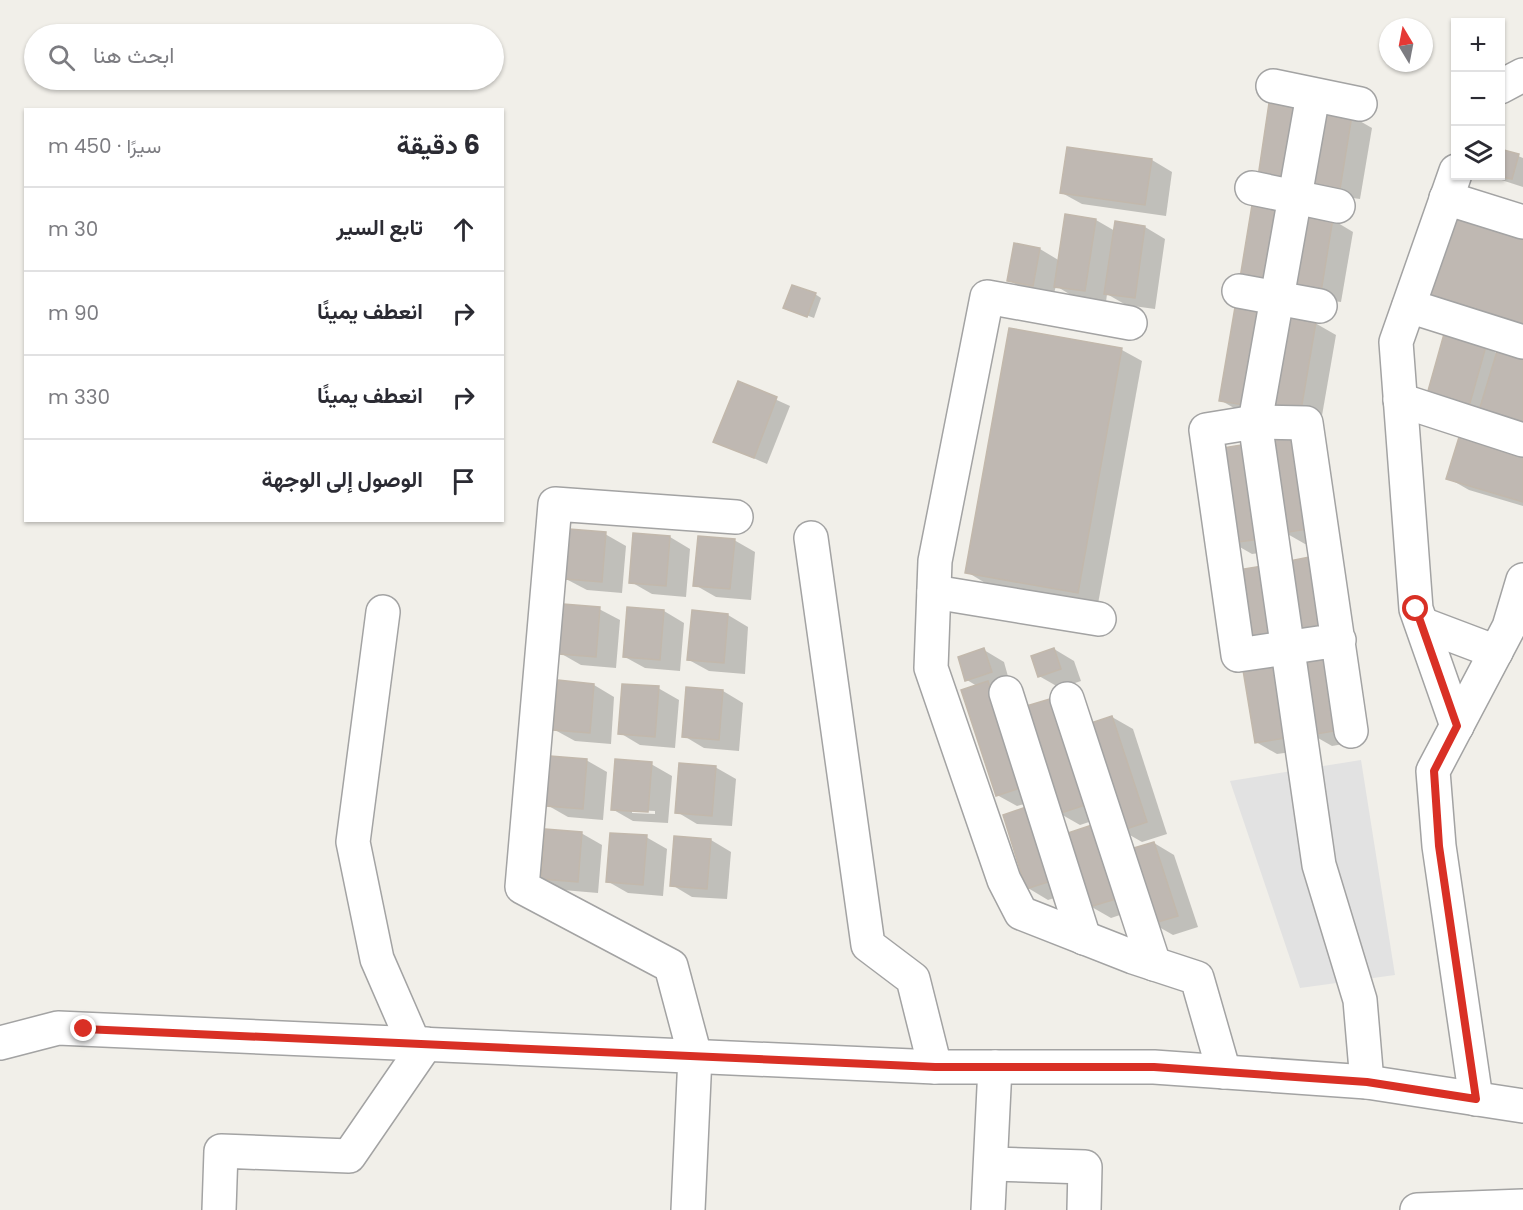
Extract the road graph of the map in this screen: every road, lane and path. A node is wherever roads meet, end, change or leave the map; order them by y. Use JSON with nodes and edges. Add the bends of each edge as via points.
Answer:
{"nodes":[{"id":1,"x":1523,"y":75,"type":"edge"},
{"id":2,"x":1505,"y":84,"type":"edge"},
{"id":3,"x":1273,"y":86,"type":"dead end"},
{"id":4,"x":1314,"y":95,"type":"junction"},
{"id":5,"x":1360,"y":104,"type":"dead end"},
{"id":6,"x":1451,"y":184,"type":"edge"},
{"id":7,"x":1252,"y":188,"type":"dead end"},
{"id":8,"x":1295,"y":197,"type":"junction"},
{"id":9,"x":1338,"y":206,"type":"dead end"},
{"id":10,"x":1523,"y":222,"type":"edge"},
{"id":11,"x":1239,"y":291,"type":"dead end"},
{"id":12,"x":1278,"y":299,"type":"junction"},
{"id":13,"x":1320,"y":306,"type":"dead end"},
{"id":14,"x":1409,"y":306,"type":"junction"},
{"id":15,"x":1130,"y":323,"type":"dead end"},
{"id":16,"x":1523,"y":342,"type":"edge"},
{"id":17,"x":1400,"y":400,"type":"junction"},
{"id":18,"x":1255,"y":422,"type":"junction"},
{"id":19,"x":1523,"y":440,"type":"edge"},
{"id":20,"x":736,"y":517,"type":"dead end"},
{"id":21,"x":812,"y":538,"type":"dead end"},
{"id":22,"x":1523,"y":580,"type":"edge"},
{"id":23,"x":934,"y":592,"type":"junction"},
{"id":24,"x":383,"y":612,"type":"dead end"},
{"id":25,"x":1099,"y":619,"type":"dead end"},
{"id":26,"x":1422,"y":624,"type":"junction"},
{"id":27,"x":1339,"y":640,"type":"junction"},
{"id":28,"x":1288,"y":648,"type":"junction"},
{"id":29,"x":1496,"y":652,"type":"junction"},
{"id":30,"x":1006,"y":693,"type":"dead end"},
{"id":31,"x":1067,"y":699,"type":"dead end"},
{"id":32,"x":1457,"y":726,"type":"junction"},
{"id":33,"x":1351,"y":730,"type":"dead end"},
{"id":34,"x":1084,"y":938,"type":"junction"},
{"id":35,"x":1154,"y":964,"type":"junction"},
{"id":36,"x":0,"y":1043,"type":"edge"},
{"id":37,"x":420,"y":1044,"type":"junction"},
{"id":38,"x":695,"y":1056,"type":"junction"},
{"id":39,"x":935,"y":1067,"type":"junction"},
{"id":40,"x":996,"y":1067,"type":"junction"},
{"id":41,"x":1224,"y":1072,"type":"junction"},
{"id":42,"x":1367,"y":1082,"type":"junction"},
{"id":43,"x":1476,"y":1099,"type":"junction"},
{"id":44,"x":1523,"y":1106,"type":"edge"},
{"id":45,"x":991,"y":1164,"type":"junction"},
{"id":46,"x":1523,"y":1206,"type":"edge"},
{"id":47,"x":219,"y":1210,"type":"edge"},
{"id":48,"x":688,"y":1210,"type":"edge"},
{"id":49,"x":988,"y":1210,"type":"edge"},
{"id":50,"x":1084,"y":1210,"type":"edge"},
{"id":51,"x":1417,"y":1210,"type":"edge"}],
"edges":[{"from":1,"to":2,"type":"lane"},
{"from":3,"to":4,"type":"lane"},
{"from":4,"to":5,"type":"lane"},
{"from":4,"to":8,"type":"lane"},
{"from":6,"to":10,"type":"lane"},
{"from":6,"to":14,"type":"lane"},
{"from":7,"to":8,"type":"lane"},
{"from":8,"to":9,"type":"lane"},
{"from":8,"to":12,"type":"lane"},
{"from":11,"to":12,"type":"lane"},
{"from":12,"to":13,"type":"lane"},
{"from":12,"to":18,"type":"lane"},
{"from":14,"to":16,"type":"lane"},
{"from":14,"to":17,"type":"lane","via":[[1396,342]]},
{"from":15,"to":23,"type":"lane","via":[[987,297],[935,561]]},
{"from":17,"to":19,"type":"lane"},
{"from":17,"to":26,"type":"lane","via":[[1416,609]]},
{"from":18,"to":27,"type":"lane","via":[[1306,423]]},
{"from":18,"to":28,"type":"lane"},
{"from":18,"to":28,"type":"lane","via":[[1206,430],[1238,655]]},
{"from":20,"to":38,"type":"lane","via":[[555,504],[522,887],[671,966]]},
{"from":21,"to":39,"type":"lane","via":[[868,945],[913,979]]},
{"from":22,"to":29,"type":"lane","via":[[1509,627]]},
{"from":23,"to":25,"type":"lane"},
{"from":23,"to":34,"type":"lane","via":[[931,668],[1004,880],[1021,913]]},
{"from":24,"to":37,"type":"lane","via":[[353,842],[377,959]]},
{"from":26,"to":29,"type":"lane"},
{"from":26,"to":32,"type":"lane"},
{"from":27,"to":28,"type":"lane"},
{"from":27,"to":33,"type":"lane"},
{"from":28,"to":42,"type":"lane","via":[[1319,865],[1360,1000]]},
{"from":29,"to":32,"type":"lane"},
{"from":30,"to":34,"type":"lane"},
{"from":31,"to":35,"type":"lane"},
{"from":32,"to":43,"type":"lane","via":[[1434,771],[1439,846]]},
{"from":34,"to":35,"type":"lane"},
{"from":35,"to":41,"type":"lane","via":[[1197,978]]},
{"from":36,"to":37,"type":"lane","via":[[58,1028]]},
{"from":37,"to":38,"type":"lane"},
{"from":37,"to":47,"type":"lane","via":[[349,1156],[221,1151]]},
{"from":38,"to":39,"type":"lane"},
{"from":38,"to":48,"type":"lane"},
{"from":39,"to":40,"type":"lane"},
{"from":40,"to":41,"type":"lane","via":[[1154,1067]]},
{"from":40,"to":45,"type":"lane"},
{"from":41,"to":42,"type":"lane"},
{"from":42,"to":43,"type":"lane"},
{"from":43,"to":44,"type":"lane"},
{"from":45,"to":49,"type":"lane"},
{"from":45,"to":50,"type":"lane","via":[[1085,1167]]},
{"from":46,"to":51,"type":"lane"}]}
